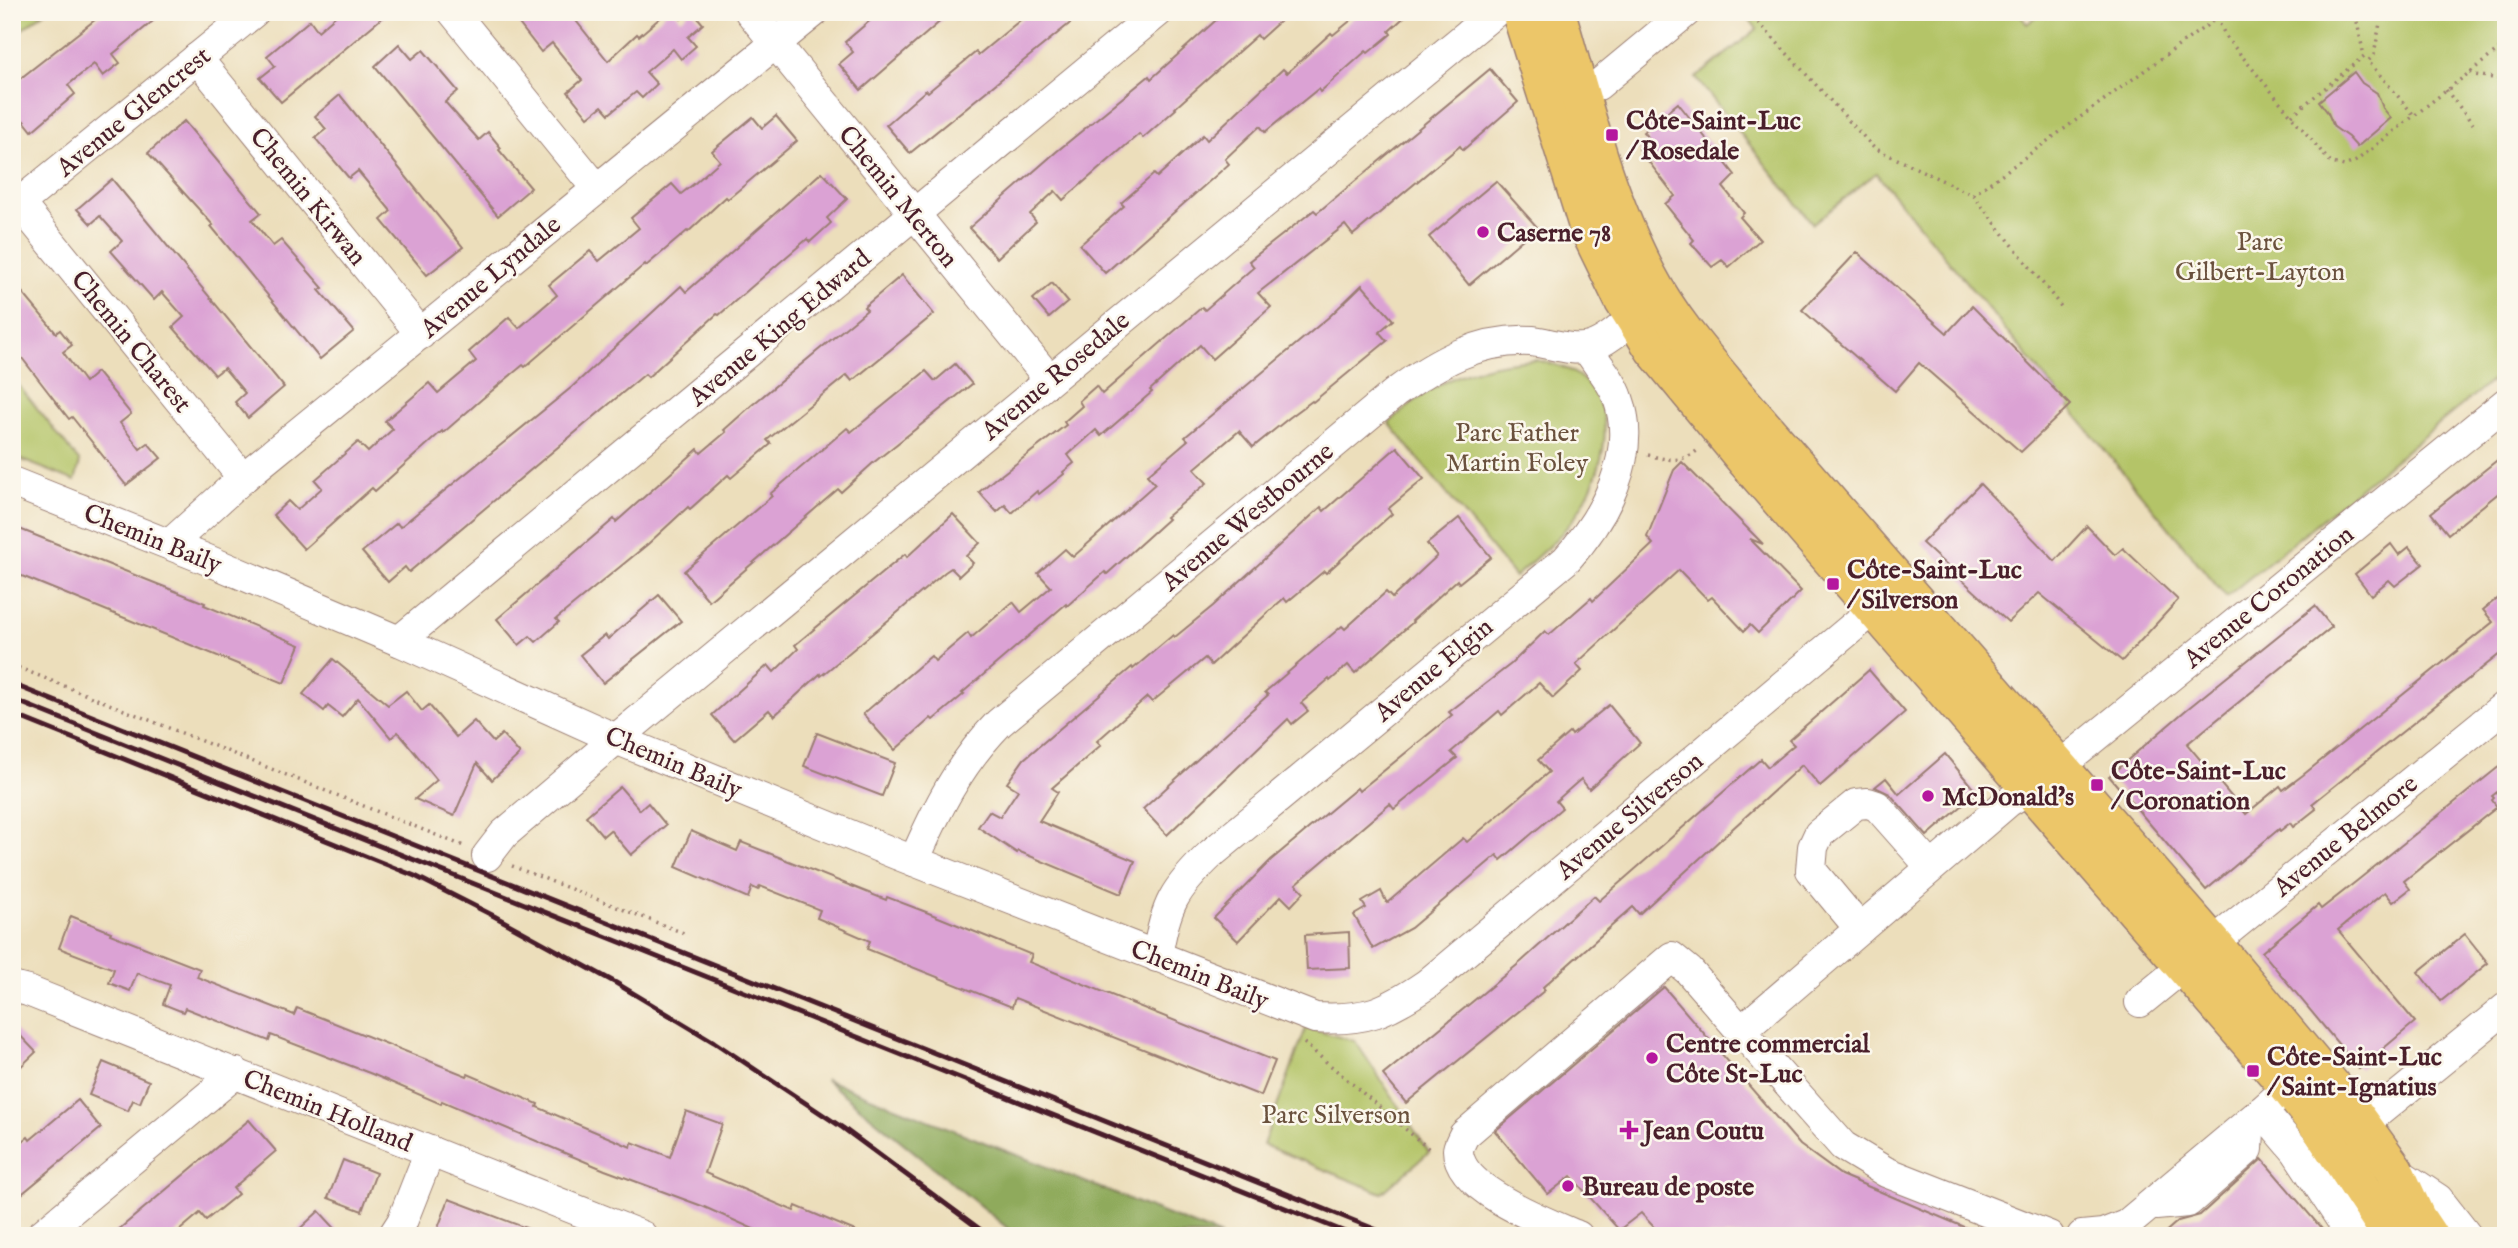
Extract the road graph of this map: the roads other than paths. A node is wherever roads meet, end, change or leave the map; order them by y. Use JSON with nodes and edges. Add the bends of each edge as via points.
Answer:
{"nodes":[{"id":1,"x":254,"y":12,"type":"edge"},
{"id":2,"x":453,"y":12,"type":"edge"},
{"id":3,"x":750,"y":12,"type":"edge"},
{"id":4,"x":814,"y":12,"type":"edge"},
{"id":5,"x":1158,"y":12,"type":"edge"},
{"id":6,"x":1495,"y":12,"type":"edge"},
{"id":7,"x":1521,"y":12,"type":"edge"},
{"id":8,"x":1556,"y":12,"type":"edge"},
{"id":9,"x":1686,"y":12,"type":"edge"},
{"id":10,"x":775,"y":43,"type":"junction"},
{"id":11,"x":197,"y":58,"type":"junction"},
{"id":12,"x":1565,"y":99,"type":"junction"},
{"id":13,"x":597,"y":188,"type":"junction"},
{"id":14,"x":16,"y":206,"type":"edge"},
{"id":15,"x":914,"y":215,"type":"junction"},
{"id":16,"x":1646,"y":306,"type":"junction"},
{"id":17,"x":421,"y":334,"type":"junction"},
{"id":18,"x":1587,"y":348,"type":"junction"},
{"id":19,"x":1049,"y":379,"type":"junction"},
{"id":20,"x":2506,"y":403,"type":"edge"},
{"id":21,"x":243,"y":478,"type":"junction"},
{"id":22,"x":12,"y":482,"type":"edge"},
{"id":23,"x":170,"y":544,"type":"junction"},
{"id":24,"x":1888,"y":597,"type":"junction"},
{"id":25,"x":399,"y":641,"type":"junction"},
{"id":26,"x":2506,"y":705,"type":"edge"},
{"id":27,"x":616,"y":739,"type":"junction"},
{"id":28,"x":2044,"y":777,"type":"junction"},
{"id":29,"x":487,"y":856,"type":"road end"},
{"id":30,"x":914,"y":861,"type":"junction"},
{"id":31,"x":1931,"y":867,"type":"junction"},
{"id":32,"x":1860,"y":929,"type":"junction"},
{"id":33,"x":2198,"y":954,"type":"junction"},
{"id":34,"x":1157,"y":957,"type":"junction"},
{"id":35,"x":12,"y":987,"type":"edge"},
{"id":36,"x":2140,"y":1002,"type":"dead end"},
{"id":37,"x":2506,"y":1008,"type":"edge"},
{"id":38,"x":1344,"y":1020,"type":"joint"},
{"id":39,"x":1741,"y":1031,"type":"junction"},
{"id":40,"x":236,"y":1073,"type":"junction"},
{"id":41,"x":2278,"y":1096,"type":"junction"},
{"id":42,"x":2348,"y":1136,"type":"junction"},
{"id":43,"x":430,"y":1151,"type":"junction"},
{"id":44,"x":2394,"y":1170,"type":"junction"},
{"id":45,"x":40,"y":1236,"type":"edge"},
{"id":46,"x":393,"y":1236,"type":"edge"},
{"id":47,"x":642,"y":1236,"type":"edge"},
{"id":48,"x":1578,"y":1236,"type":"edge"},
{"id":49,"x":2049,"y":1236,"type":"edge"},
{"id":50,"x":2082,"y":1236,"type":"edge"},
{"id":51,"x":2353,"y":1236,"type":"edge"},
{"id":52,"x":2392,"y":1236,"type":"edge"},
{"id":53,"x":2428,"y":1236,"type":"edge"},
{"id":54,"x":2467,"y":1236,"type":"edge"}],
"edges":[{"from":1,"to":11,"type":"street","name":"Avenue Glencrest"},
{"from":2,"to":13,"type":"street"},
{"from":3,"to":10,"type":"street","name":"Chemin Merton"},
{"from":4,"to":10,"type":"street","name":"Avenue Lyndale"},
{"from":5,"to":15,"type":"street","name":"Avenue King Edward"},
{"from":6,"to":19,"type":"street","name":"Avenue Rosedale"},
{"from":7,"to":12,"type":"main road"},
{"from":8,"to":12,"type":"main road"},
{"from":9,"to":12,"type":"street","via":[[1609,76]]},
{"from":10,"to":13,"type":"street","name":"Avenue Lyndale"},
{"from":10,"to":15,"type":"street","name":"Chemin Merton"},
{"from":11,"to":14,"type":"street","name":"Avenue Glencrest"},
{"from":11,"to":17,"type":"street","name":"Chemin Kirwan"},
{"from":12,"to":16,"type":"main road","via":[[1589,229],[1609,273]]},
{"from":13,"to":17,"type":"street","name":"Avenue Lyndale"},
{"from":14,"to":21,"type":"street","name":"Chemin Charest"},
{"from":15,"to":19,"type":"street","name":"Chemin Merton"},
{"from":15,"to":25,"type":"street","name":"Avenue King Edward"},
{"from":16,"to":18,"type":"street"},
{"from":16,"to":24,"type":"main road","via":[[1673,374]]},
{"from":17,"to":21,"type":"street","name":"Avenue Lyndale"},
{"from":18,"to":30,"type":"street","name":"Avenue Westbourne","via":[[1525,341],[1480,346],[1429,368],[1395,393],[999,723],[953,780]]},
{"from":18,"to":34,"type":"street","name":"Avenue Elgin","via":[[1617,395],[1624,436],[1617,474],[1600,516],[1584,539],[1566,560],[1187,876],[1170,902]]},
{"from":19,"to":27,"type":"street","name":"Avenue Rosedale"},
{"from":20,"to":28,"type":"street","name":"Avenue Coronation"},
{"from":21,"to":23,"type":"street","name":"Avenue Lyndale"},
{"from":22,"to":23,"type":"street","name":"Chemin Baily"},
{"from":23,"to":25,"type":"street","name":"Chemin Baily"},
{"from":24,"to":28,"type":"main road"},
{"from":24,"to":38,"type":"street","name":"Avenue Silverson","via":[[1427,984],[1399,1003]]},
{"from":25,"to":27,"type":"street","name":"Chemin Baily"},
{"from":26,"to":33,"type":"street","name":"Avenue Belmore"},
{"from":27,"to":29,"type":"street","name":"Avenue Rosedale","via":[[504,834]]},
{"from":27,"to":30,"type":"street","name":"Chemin Baily"},
{"from":28,"to":31,"type":"street","name":"Avenue Coronation"},
{"from":28,"to":33,"type":"main road"},
{"from":30,"to":34,"type":"street","name":"Chemin Baily"},
{"from":31,"to":32,"type":"street","name":"Avenue Coronation"},
{"from":31,"to":32,"type":"street","via":[[1877,806],[1868,803],[1856,804],[1819,834],[1811,870]]},
{"from":32,"to":39,"type":"street","name":"Avenue Coronation"},
{"from":33,"to":36,"type":"street","name":"Avenue Belmore"},
{"from":33,"to":41,"type":"main road"},
{"from":34,"to":38,"type":"street","name":"Chemin Baily","via":[[1315,1018]]},
{"from":35,"to":40,"type":"street","name":"Chemin Holland"},
{"from":37,"to":42,"type":"street"},
{"from":39,"to":48,"type":"street","via":[[1672,957],[1464,1135],[1458,1150],[1463,1167],[1475,1182]]},
{"from":39,"to":49,"type":"street","via":[[1843,1146],[1896,1176]]},
{"from":40,"to":43,"type":"street","name":"Chemin Holland"},
{"from":40,"to":45,"type":"street"},
{"from":41,"to":42,"type":"main road"},
{"from":41,"to":50,"type":"street","via":[[2126,1225]]},
{"from":41,"to":51,"type":"street","via":[[2296,1151]]},
{"from":42,"to":44,"type":"main road"},
{"from":42,"to":52,"type":"main road"},
{"from":43,"to":46,"type":"street"},
{"from":43,"to":47,"type":"street","name":"Chemin Holland"},
{"from":44,"to":53,"type":"main road"},
{"from":44,"to":54,"type":"street","via":[[2438,1199]]}]}
